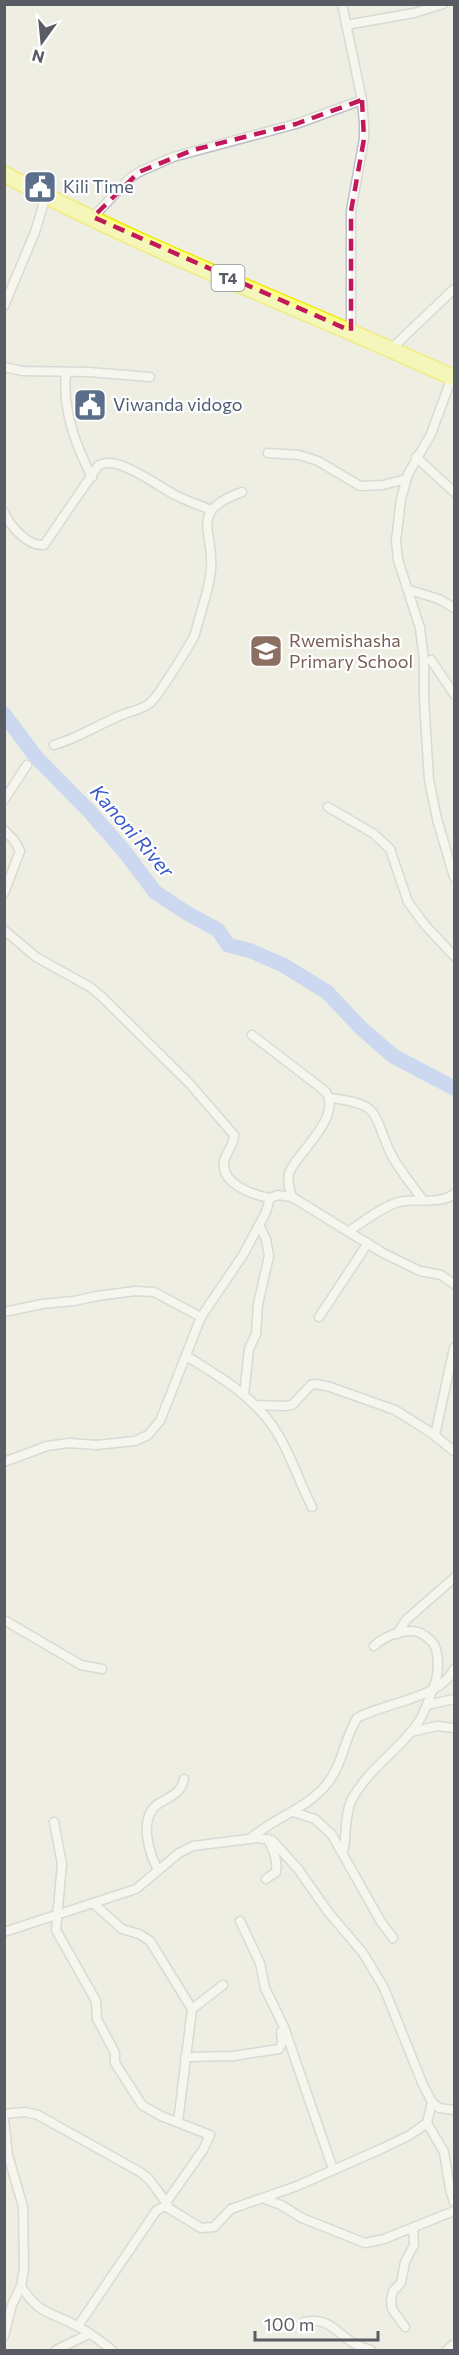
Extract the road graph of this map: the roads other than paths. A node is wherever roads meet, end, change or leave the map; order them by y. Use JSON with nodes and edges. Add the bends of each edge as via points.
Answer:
{"nodes":[{"id":1,"x":342,"y":4,"type":"edge"},
{"id":2,"x":443,"y":4,"type":"edge"},
{"id":3,"x":346,"y":25,"type":"junction"},
{"id":4,"x":362,"y":100,"type":"junction"},
{"id":5,"x":4,"y":174,"type":"edge"},
{"id":6,"x":46,"y":196,"type":"junction"},
{"id":7,"x":93,"y":217,"type":"junction"},
{"id":8,"x":454,"y":289,"type":"edge"},
{"id":9,"x":7,"y":294,"type":"edge"},
{"id":10,"x":4,"y":306,"type":"edge"},
{"id":11,"x":351,"y":331,"type":"junction"},
{"id":12,"x":391,"y":349,"type":"junction"},
{"id":13,"x":4,"y":367,"type":"edge"},
{"id":14,"x":66,"y":372,"type":"junction"},
{"id":15,"x":150,"y":377,"type":"dead end"},
{"id":16,"x":453,"y":377,"type":"edge"},
{"id":17,"x":268,"y":453,"type":"dead end"},
{"id":18,"x":416,"y":457,"type":"junction"},
{"id":19,"x":92,"y":477,"type":"junction"},
{"id":20,"x":406,"y":479,"type":"junction"},
{"id":21,"x":242,"y":492,"type":"dead end"},
{"id":22,"x":454,"y":492,"type":"edge"},
{"id":23,"x":211,"y":510,"type":"junction"},
{"id":24,"x":4,"y":512,"type":"edge"},
{"id":25,"x":409,"y":590,"type":"junction"},
{"id":26,"x":454,"y":608,"type":"edge"},
{"id":27,"x":431,"y":660,"type":"dead end"},
{"id":28,"x":454,"y":694,"type":"edge"},
{"id":29,"x":54,"y":745,"type":"dead end"},
{"id":30,"x":27,"y":765,"type":"dead end"},
{"id":31,"x":4,"y":800,"type":"edge"},
{"id":32,"x":328,"y":807,"type":"dead end"},
{"id":33,"x":4,"y":830,"type":"edge"},
{"id":34,"x":454,"y":877,"type":"edge"},
{"id":35,"x":4,"y":893,"type":"edge"},
{"id":36,"x":4,"y":930,"type":"edge"},
{"id":37,"x":454,"y":956,"type":"edge"},
{"id":38,"x":252,"y":1035,"type":"dead end"},
{"id":39,"x":330,"y":1098,"type":"junction"},
{"id":40,"x":454,"y":1194,"type":"edge"},
{"id":41,"x":292,"y":1197,"type":"junction"},
{"id":42,"x":270,"y":1198,"type":"junction"},
{"id":43,"x":422,"y":1199,"type":"junction"},
{"id":44,"x":259,"y":1224,"type":"junction"},
{"id":45,"x":349,"y":1231,"type":"junction"},
{"id":46,"x":368,"y":1243,"type":"junction"},
{"id":47,"x":454,"y":1284,"type":"edge"},
{"id":48,"x":4,"y":1312,"type":"edge"},
{"id":49,"x":201,"y":1317,"type":"junction"},
{"id":50,"x":319,"y":1317,"type":"dead end"},
{"id":51,"x":454,"y":1348,"type":"edge"},
{"id":52,"x":186,"y":1356,"type":"junction"},
{"id":53,"x":244,"y":1395,"type":"junction"},
{"id":54,"x":255,"y":1405,"type":"junction"},
{"id":55,"x":435,"y":1436,"type":"junction"},
{"id":56,"x":454,"y":1451,"type":"edge"},
{"id":57,"x":4,"y":1462,"type":"edge"},
{"id":58,"x":312,"y":1507,"type":"dead end"},
{"id":59,"x":454,"y":1578,"type":"edge"},
{"id":60,"x":4,"y":1620,"type":"edge"},
{"id":61,"x":397,"y":1634,"type":"junction"},
{"id":62,"x":374,"y":1646,"type":"dead end"},
{"id":63,"x":102,"y":1669,"type":"dead end"},
{"id":64,"x":454,"y":1669,"type":"edge"},
{"id":65,"x":434,"y":1689,"type":"junction"},
{"id":66,"x":454,"y":1699,"type":"edge"},
{"id":67,"x":427,"y":1706,"type":"junction"},
{"id":68,"x":454,"y":1728,"type":"edge"},
{"id":69,"x":411,"y":1732,"type":"junction"},
{"id":70,"x":184,"y":1779,"type":"dead end"},
{"id":71,"x":293,"y":1811,"type":"junction"},
{"id":72,"x":54,"y":1822,"type":"dead end"},
{"id":73,"x":251,"y":1838,"type":"junction"},
{"id":74,"x":268,"y":1839,"type":"junction"},
{"id":75,"x":343,"y":1853,"type":"junction"},
{"id":76,"x":158,"y":1870,"type":"junction"},
{"id":77,"x":266,"y":1879,"type":"dead end"},
{"id":78,"x":94,"y":1904,"type":"junction"},
{"id":79,"x":58,"y":1915,"type":"junction"},
{"id":80,"x":240,"y":1921,"type":"dead end"},
{"id":81,"x":4,"y":1932,"type":"edge"},
{"id":82,"x":393,"y":1938,"type":"dead end"},
{"id":83,"x":223,"y":1985,"type":"dead end"},
{"id":84,"x":192,"y":2009,"type":"junction"},
{"id":85,"x":281,"y":2021,"type":"junction"},
{"id":86,"x":185,"y":2057,"type":"junction"},
{"id":87,"x":432,"y":2102,"type":"junction"},
{"id":88,"x":454,"y":2110,"type":"edge"},
{"id":89,"x":4,"y":2114,"type":"edge"},
{"id":90,"x":4,"y":2120,"type":"edge"},
{"id":91,"x":178,"y":2122,"type":"junction"},
{"id":92,"x":427,"y":2123,"type":"junction"},
{"id":93,"x":333,"y":2169,"type":"junction"},
{"id":94,"x":451,"y":2177,"type":"edge"},
{"id":95,"x":262,"y":2198,"type":"junction"},
{"id":96,"x":454,"y":2202,"type":"edge"},
{"id":97,"x":168,"y":2204,"type":"junction"},
{"id":98,"x":454,"y":2211,"type":"edge"},
{"id":99,"x":413,"y":2228,"type":"junction"},
{"id":100,"x":21,"y":2286,"type":"junction"},
{"id":101,"x":304,"y":2322,"type":"dead end"},
{"id":102,"x":78,"y":2326,"type":"junction"},
{"id":103,"x":405,"y":2327,"type":"dead end"},
{"id":104,"x":89,"y":2334,"type":"junction"},
{"id":105,"x":4,"y":2337,"type":"edge"},
{"id":106,"x":454,"y":2344,"type":"edge"},
{"id":107,"x":56,"y":2350,"type":"edge"},
{"id":108,"x":112,"y":2350,"type":"edge"},
{"id":109,"x":371,"y":2350,"type":"edge"},
{"id":110,"x":447,"y":2350,"type":"edge"}],
"edges":[{"from":1,"to":3,"type":"street"},
{"from":2,"to":3,"type":"street"},
{"from":3,"to":4,"type":"street"},
{"from":4,"to":7,"type":"street","via":[[296,124],[173,157],[130,178]]},
{"from":4,"to":11,"type":"street","via":[[364,139],[351,211]]},
{"from":5,"to":6,"type":"highway","number":"T4"},
{"from":6,"to":7,"type":"highway","number":"T4"},
{"from":6,"to":9,"type":"street"},
{"from":7,"to":11,"type":"highway","number":"T4"},
{"from":8,"to":12,"type":"street"},
{"from":9,"to":10,"type":"street"},
{"from":11,"to":12,"type":"highway","number":"T4"},
{"from":12,"to":16,"type":"highway","number":"T4"},
{"from":13,"to":14,"type":"street"},
{"from":14,"to":15,"type":"street"},
{"from":14,"to":19,"type":"street","via":[[70,422]]},
{"from":16,"to":18,"type":"street","via":[[431,434]]},
{"from":17,"to":20,"type":"street","via":[[318,461],[360,486]]},
{"from":18,"to":20,"type":"street"},
{"from":18,"to":22,"type":"street"},
{"from":19,"to":23,"type":"street","via":[[103,463],[118,465]]},
{"from":19,"to":24,"type":"street","via":[[44,545],[14,530]]},
{"from":20,"to":25,"type":"street","via":[[396,541]]},
{"from":21,"to":23,"type":"street"},
{"from":23,"to":29,"type":"street","via":[[207,522],[211,571],[195,634],[158,696],[139,710]]},
{"from":25,"to":26,"type":"street","via":[[428,594]]},
{"from":25,"to":34,"type":"street","via":[[420,627],[424,660],[429,780]]},
{"from":27,"to":28,"type":"street"},
{"from":30,"to":31,"type":"street"},
{"from":32,"to":37,"type":"street","via":[[374,834],[390,849],[408,902]]},
{"from":33,"to":35,"type":"street","via":[[20,851]]},
{"from":36,"to":42,"type":"street","via":[[36,957],[102,996],[189,1083],[234,1135],[225,1161],[227,1177],[247,1191]]},
{"from":38,"to":39,"type":"street"},
{"from":39,"to":41,"type":"street","via":[[324,1121],[290,1170]]},
{"from":39,"to":43,"type":"street","via":[[365,1106],[378,1118],[390,1150]]},
{"from":40,"to":43,"type":"street","via":[[448,1199]]},
{"from":41,"to":42,"type":"street"},
{"from":41,"to":45,"type":"street"},
{"from":42,"to":44,"type":"street"},
{"from":43,"to":45,"type":"street","via":[[389,1205]]},
{"from":44,"to":49,"type":"street","via":[[232,1273]]},
{"from":44,"to":53,"type":"street","via":[[269,1256],[256,1334],[249,1349]]},
{"from":45,"to":46,"type":"street"},
{"from":46,"to":47,"type":"street","via":[[407,1266],[441,1275]]},
{"from":46,"to":50,"type":"street"},
{"from":48,"to":49,"type":"street","via":[[135,1291],[154,1292]]},
{"from":49,"to":52,"type":"street"},
{"from":51,"to":55,"type":"street"},
{"from":52,"to":53,"type":"street"},
{"from":52,"to":57,"type":"street","via":[[160,1421],[148,1435],[135,1441],[47,1446]]},
{"from":53,"to":54,"type":"street"},
{"from":54,"to":55,"type":"street","via":[[292,1404],[311,1385],[320,1384],[386,1405]]},
{"from":54,"to":58,"type":"street","via":[[280,1436]]},
{"from":55,"to":56,"type":"street"},
{"from":59,"to":61,"type":"street","via":[[406,1620]]},
{"from":60,"to":63,"type":"street","via":[[81,1665]]},
{"from":61,"to":62,"type":"street"},
{"from":61,"to":65,"type":"street","via":[[418,1632],[435,1646],[438,1664]]},
{"from":64,"to":65,"type":"street","via":[[448,1680]]},
{"from":65,"to":67,"type":"street"},
{"from":65,"to":71,"type":"street","via":[[357,1718],[328,1783]]},
{"from":66,"to":67,"type":"street"},
{"from":67,"to":69,"type":"street"},
{"from":68,"to":69,"type":"street","via":[[437,1726]]},
{"from":69,"to":75,"type":"street","via":[[354,1797]]},
{"from":70,"to":76,"type":"street","via":[[179,1791],[157,1805],[150,1817],[147,1841]]},
{"from":71,"to":73,"type":"street"},
{"from":71,"to":75,"type":"street","via":[[323,1825]]},
{"from":72,"to":79,"type":"street","via":[[62,1864]]},
{"from":73,"to":74,"type":"street"},
{"from":73,"to":76,"type":"street","via":[[193,1846]]},
{"from":74,"to":77,"type":"street","via":[[277,1869]]},
{"from":74,"to":87,"type":"street","via":[[298,1869],[363,1953],[384,1988]]},
{"from":75,"to":82,"type":"street"},
{"from":76,"to":78,"type":"street","via":[[135,1889]]},
{"from":78,"to":79,"type":"street"},
{"from":78,"to":84,"type":"street","via":[[122,1929],[150,1941]]},
{"from":79,"to":81,"type":"street"},
{"from":79,"to":91,"type":"street","via":[[57,1935],[96,2001],[98,2023],[134,2096],[151,2111]]},
{"from":80,"to":85,"type":"street"},
{"from":83,"to":84,"type":"street"},
{"from":84,"to":86,"type":"street"},
{"from":85,"to":86,"type":"street","via":[[279,2049],[233,2056]]},
{"from":85,"to":93,"type":"street"},
{"from":86,"to":91,"type":"street"},
{"from":87,"to":88,"type":"street","via":[[439,2108]]},
{"from":87,"to":92,"type":"street"},
{"from":89,"to":97,"type":"street","via":[[38,2115],[140,2172]]},
{"from":90,"to":100,"type":"street","via":[[8,2155],[23,2207]]},
{"from":91,"to":97,"type":"street","via":[[209,2133],[210,2137]]},
{"from":92,"to":93,"type":"street","via":[[396,2142]]},
{"from":92,"to":94,"type":"street","via":[[442,2147]]},
{"from":93,"to":95,"type":"street"},
{"from":94,"to":96,"type":"street"},
{"from":95,"to":97,"type":"street","via":[[231,2209],[210,2228],[201,2228]]},
{"from":95,"to":99,"type":"street","via":[[365,2243]]},
{"from":97,"to":102,"type":"street","via":[[156,2211]]},
{"from":98,"to":99,"type":"street"},
{"from":99,"to":103,"type":"street","via":[[414,2245],[405,2262],[403,2280],[391,2300],[392,2309]]},
{"from":100,"to":102,"type":"street","via":[[41,2309]]},
{"from":100,"to":105,"type":"street"},
{"from":101,"to":109,"type":"street","via":[[324,2322]]},
{"from":102,"to":104,"type":"street"},
{"from":104,"to":107,"type":"street"},
{"from":104,"to":108,"type":"street"},
{"from":106,"to":110,"type":"street"}]}
